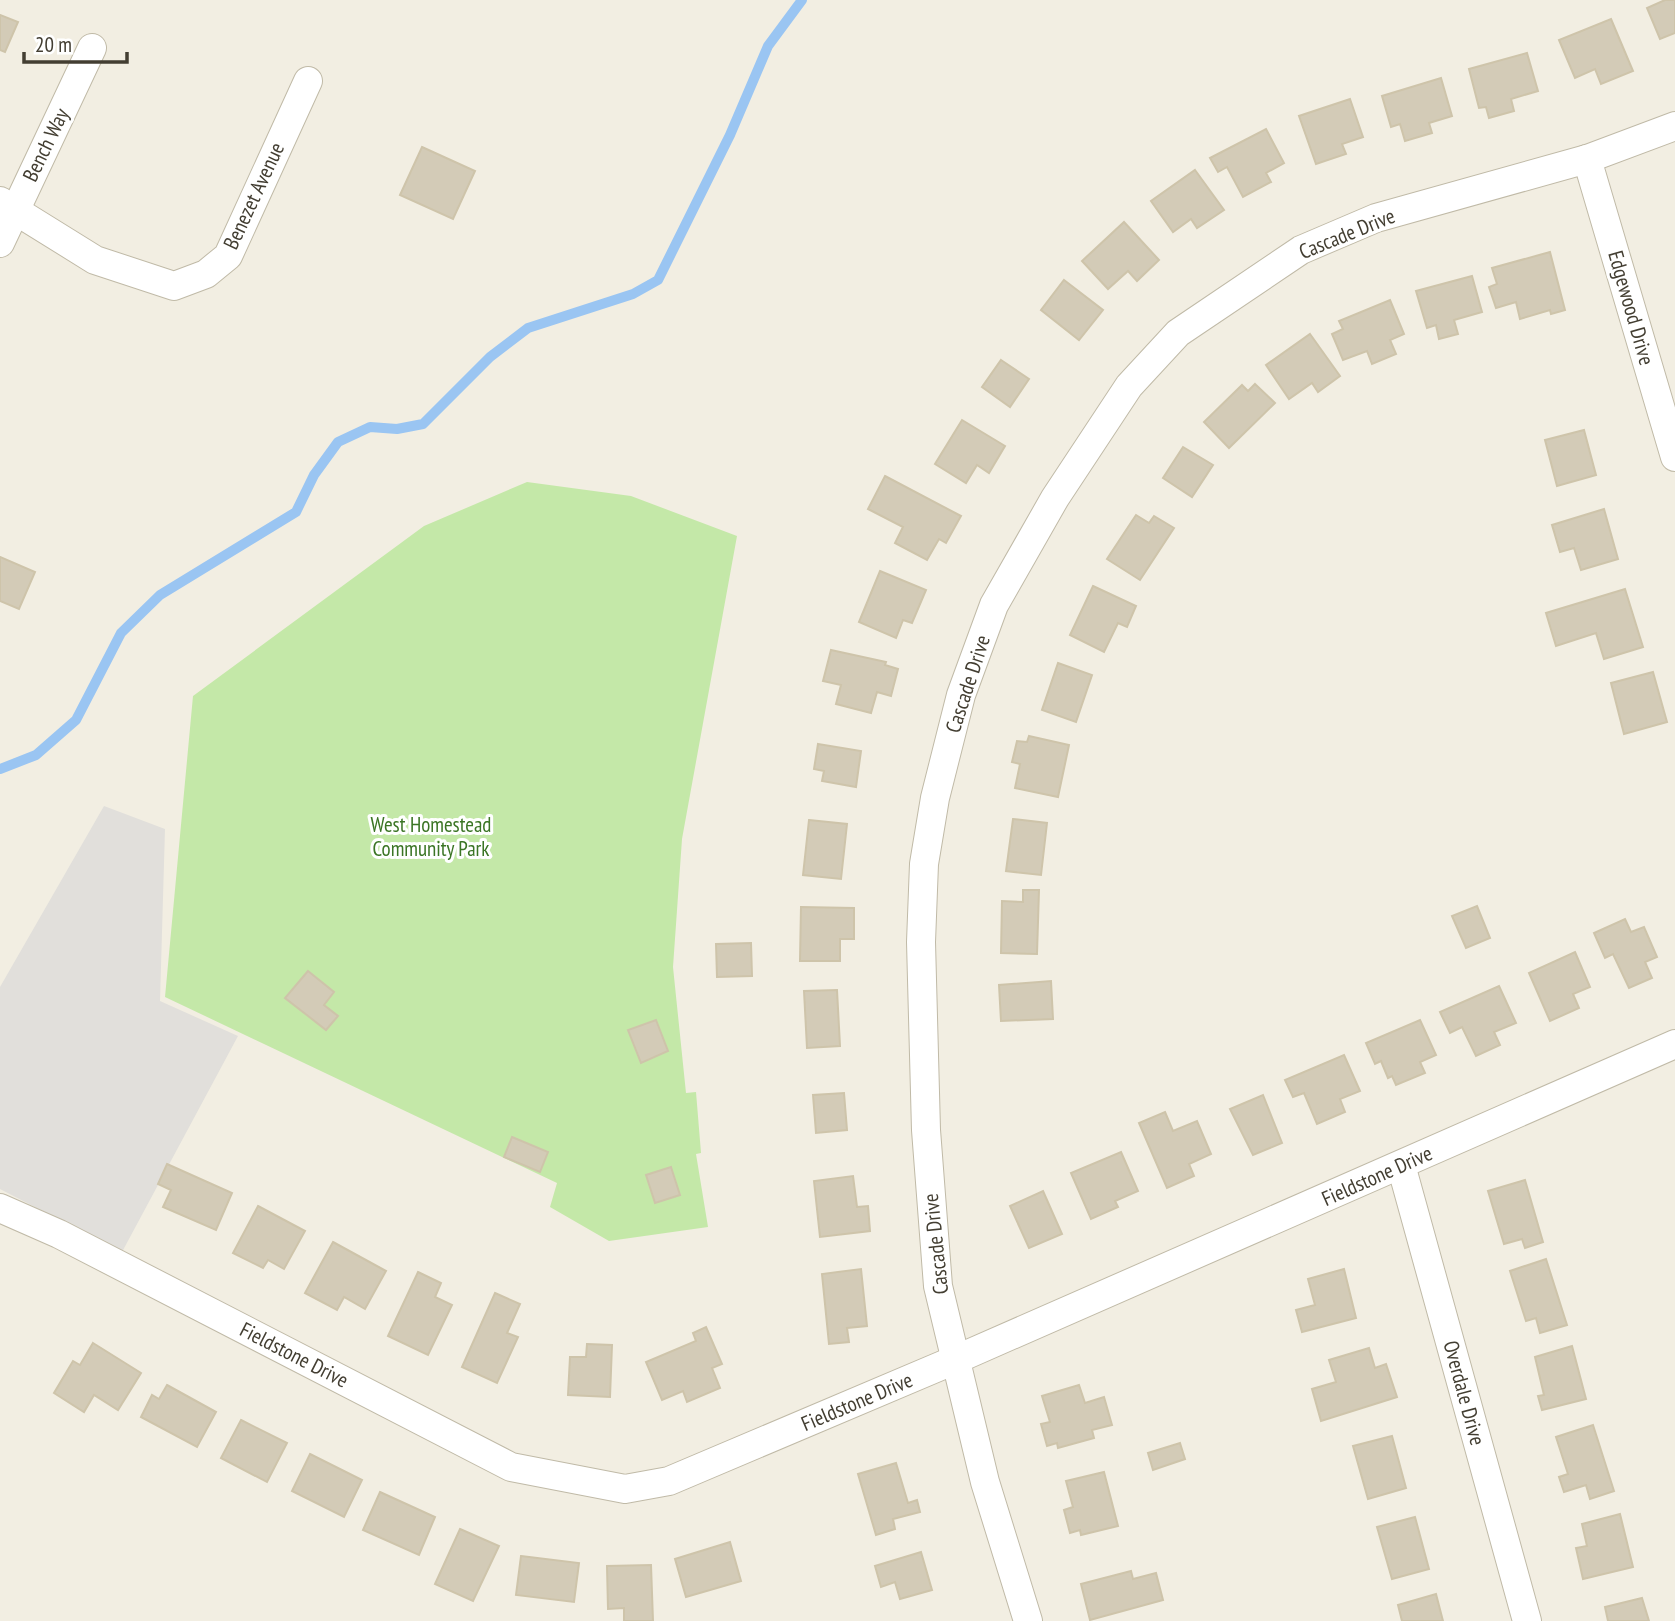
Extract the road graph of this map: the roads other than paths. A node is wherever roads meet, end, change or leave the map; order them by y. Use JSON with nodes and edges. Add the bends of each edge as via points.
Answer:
{"nodes":[{"id":1,"x":92,"y":48,"type":"dead end"},
{"id":2,"x":307,"y":81,"type":"dead end"},
{"id":3,"x":1675,"y":126,"type":"edge"},
{"id":4,"x":1587,"y":159,"type":"junction"},
{"id":5,"x":8,"y":205,"type":"edge"},
{"id":6,"x":0,"y":243,"type":"edge"},
{"id":7,"x":1675,"y":457,"type":"edge"},
{"id":8,"x":1675,"y":1044,"type":"edge"},
{"id":9,"x":1401,"y":1165,"type":"junction"},
{"id":10,"x":0,"y":1208,"type":"edge"},
{"id":11,"x":957,"y":1359,"type":"junction"},
{"id":12,"x":1028,"y":1621,"type":"edge"},
{"id":13,"x":1527,"y":1621,"type":"edge"}],
"edges":[{"from":1,"to":5,"type":"street","name":"Bench Way"},
{"from":2,"to":5,"type":"street","name":"Benezet Avenue","via":[[228,256],[206,274],[174,286],[95,260]]},
{"from":3,"to":4,"type":"street","name":"Cascade Drive"},
{"from":4,"to":7,"type":"street","name":"Edgewood Drive"},
{"from":4,"to":11,"type":"street","name":"Cascade Drive","via":[[1376,218],[1301,250],[1178,333],[1129,386],[1055,498],[995,605],[961,695],[924,864],[921,942],[926,1130],[938,1286]]},
{"from":5,"to":6,"type":"street","name":"Bench Way"},
{"from":8,"to":9,"type":"street","name":"Fieldstone Drive"},
{"from":9,"to":11,"type":"street","name":"Fieldstone Drive"},
{"from":9,"to":13,"type":"street","name":"Overdale Drive"},
{"from":10,"to":11,"type":"street","name":"Fieldstone Drive","via":[[511,1467],[625,1489],[669,1481]]},
{"from":11,"to":12,"type":"street","name":"Cascade Drive","via":[[985,1482]]}]}
